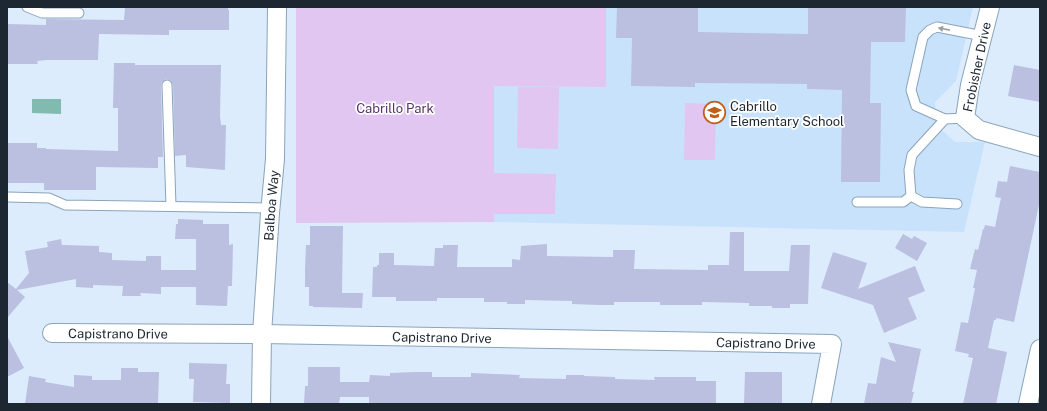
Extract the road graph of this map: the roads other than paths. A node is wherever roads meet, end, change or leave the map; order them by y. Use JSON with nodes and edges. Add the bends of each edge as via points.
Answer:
{"nodes":[{"id":1,"x":27,"y":7,"type":"edge"},
{"id":2,"x":277,"y":7,"type":"edge"},
{"id":3,"x":990,"y":7,"type":"edge"},
{"id":4,"x":79,"y":13,"type":"dead end"},
{"id":5,"x":982,"y":36,"type":"junction"},
{"id":6,"x":167,"y":85,"type":"dead end"},
{"id":7,"x":965,"y":118,"type":"junction"},
{"id":8,"x":945,"y":119,"type":"junction"},
{"id":9,"x":1040,"y":147,"type":"edge"},
{"id":10,"x":912,"y":196,"type":"junction"},
{"id":11,"x":7,"y":198,"type":"edge"},
{"id":12,"x":857,"y":202,"type":"dead end"},
{"id":13,"x":957,"y":204,"type":"dead end"},
{"id":14,"x":171,"y":206,"type":"junction"},
{"id":15,"x":271,"y":208,"type":"junction"},
{"id":16,"x":52,"y":333,"type":"dead end"},
{"id":17,"x":262,"y":334,"type":"junction"},
{"id":18,"x":1040,"y":349,"type":"edge"},
{"id":19,"x":261,"y":404,"type":"edge"},
{"id":20,"x":821,"y":404,"type":"edge"},
{"id":21,"x":1028,"y":404,"type":"edge"}],
"edges":[{"from":1,"to":4,"type":"lane","via":[[42,13]]},
{"from":2,"to":15,"type":"street","name":"Balboa Way","via":[[275,160]]},
{"from":3,"to":5,"type":"street","name":"Frobisher Drive"},
{"from":5,"to":7,"type":"street","name":"Frobisher Drive"},
{"from":5,"to":8,"type":"lane","one_way":true,"via":[[937,27],[924,37],[911,90],[916,106]]},
{"from":6,"to":14,"type":"lane"},
{"from":7,"to":8,"type":"lane"},
{"from":7,"to":9,"type":"street","name":"Frobisher Drive","via":[[979,130]]},
{"from":8,"to":10,"type":"lane","via":[[912,155],[909,170]]},
{"from":10,"to":12,"type":"lane","via":[[903,202]]},
{"from":10,"to":13,"type":"lane","via":[[922,202]]},
{"from":11,"to":14,"type":"lane","via":[[49,198],[65,205]]},
{"from":14,"to":15,"type":"lane"},
{"from":15,"to":17,"type":"street","name":"Balboa Way"},
{"from":16,"to":17,"type":"street","name":"Capistrano Drive"},
{"from":17,"to":19,"type":"street","name":"Balboa Way"},
{"from":17,"to":20,"type":"street","name":"Capistrano Drive","via":[[832,344]]},
{"from":18,"to":21,"type":"street"}]}
